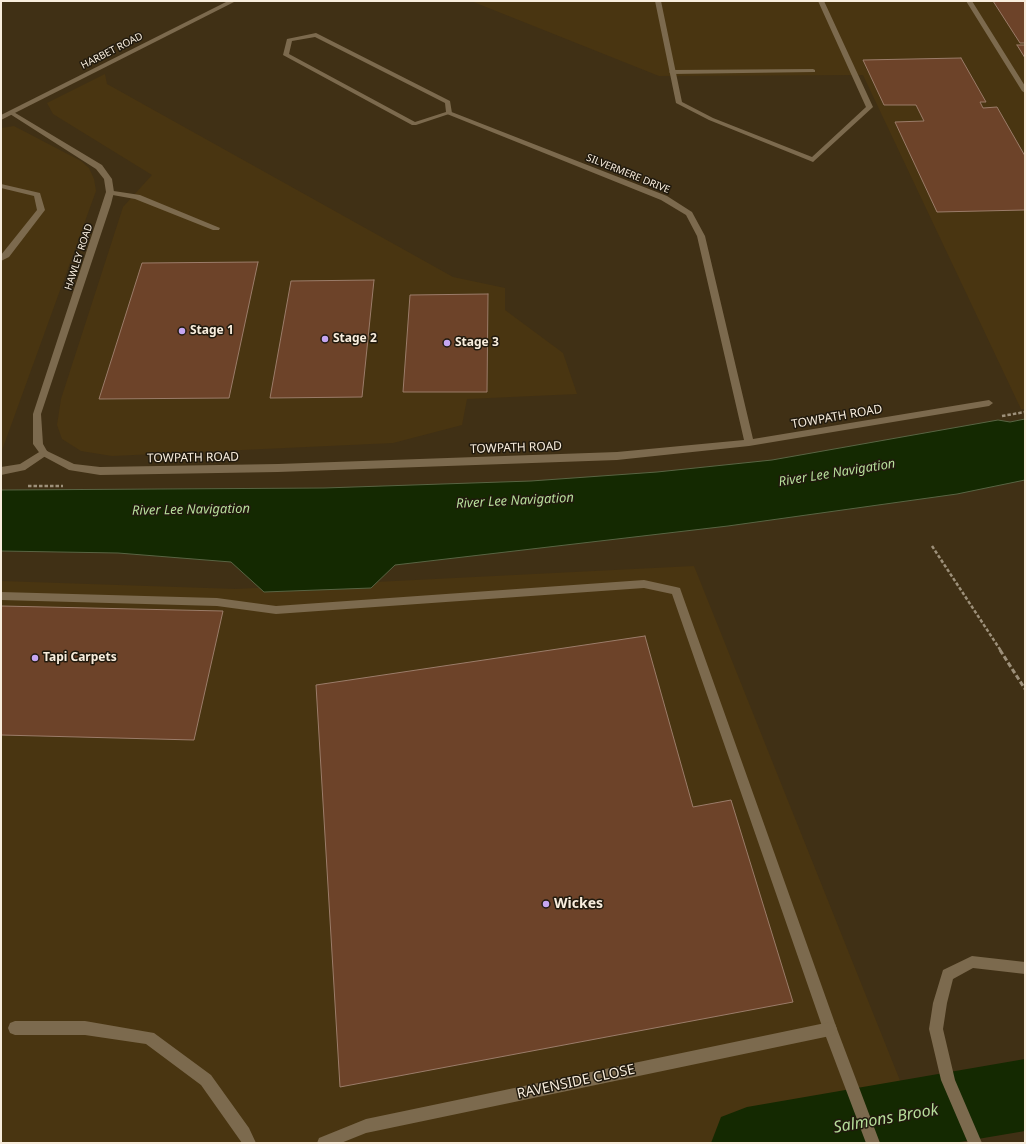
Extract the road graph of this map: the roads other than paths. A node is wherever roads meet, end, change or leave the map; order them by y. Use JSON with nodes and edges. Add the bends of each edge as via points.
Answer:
{"nodes":[{"id":1,"x":232,"y":1,"type":"edge"},
{"id":2,"x":658,"y":1,"type":"edge"},
{"id":3,"x":821,"y":1,"type":"edge"},
{"id":4,"x":969,"y":1,"type":"edge"},
{"id":5,"x":813,"y":71,"type":"dead end"},
{"id":6,"x":672,"y":72,"type":"junction"},
{"id":7,"x":1025,"y":91,"type":"edge"},
{"id":8,"x":12,"y":112,"type":"junction"},
{"id":9,"x":449,"y":113,"type":"junction"},
{"id":10,"x":1,"y":118,"type":"edge"},
{"id":11,"x":1,"y":186,"type":"edge"},
{"id":12,"x":110,"y":192,"type":"junction"},
{"id":13,"x":216,"y":228,"type":"dead end"},
{"id":14,"x":1,"y":258,"type":"edge"},
{"id":15,"x":989,"y":403,"type":"dead end"},
{"id":16,"x":749,"y":443,"type":"junction"},
{"id":17,"x":44,"y":453,"type":"junction"},
{"id":18,"x":1,"y":471,"type":"edge"},
{"id":19,"x":1,"y":596,"type":"edge"},
{"id":20,"x":1025,"y":968,"type":"edge"},
{"id":21,"x":15,"y":1028,"type":"dead end"},
{"id":22,"x":830,"y":1029,"type":"junction"},
{"id":23,"x":974,"y":1142,"type":"edge"},
{"id":24,"x":249,"y":1143,"type":"edge"},
{"id":25,"x":324,"y":1143,"type":"edge"},
{"id":26,"x":873,"y":1143,"type":"edge"}],
"edges":[{"from":1,"to":8,"type":"street","name":"HARBET ROAD"},
{"from":2,"to":6,"type":"street"},
{"from":3,"to":6,"type":"street","via":[[870,107],[813,160],[711,120],[679,103]]},
{"from":4,"to":7,"type":"street"},
{"from":5,"to":6,"type":"street"},
{"from":8,"to":10,"type":"street","name":"HARBET ROAD"},
{"from":8,"to":12,"type":"street","via":[[99,167],[108,179]]},
{"from":9,"to":9,"type":"street","via":[[414,124],[286,56],[289,40],[316,35],[448,102]]},
{"from":9,"to":16,"type":"street","name":"SILVERMERE DRIVE","via":[[664,198],[689,214],[701,236]]},
{"from":11,"to":14,"type":"street","via":[[38,195],[41,210]]},
{"from":12,"to":13,"type":"street","via":[[137,197]]},
{"from":12,"to":17,"type":"street","name":"HAWLEY ROAD","via":[[37,414],[38,444]]},
{"from":15,"to":16,"type":"street","name":"TOWPATH ROAD"},
{"from":16,"to":17,"type":"street","name":"TOWPATH ROAD","via":[[617,456],[278,468],[100,471],[72,467]]},
{"from":17,"to":18,"type":"street","via":[[22,467]]},
{"from":19,"to":22,"type":"street","via":[[217,602],[276,610],[644,584],[676,591]]},
{"from":20,"to":23,"type":"street","via":[[972,962],[948,975],[936,1029],[948,1080]]},
{"from":21,"to":24,"type":"street","via":[[85,1028],[149,1038],[206,1080],[244,1132]]},
{"from":22,"to":25,"type":"street","name":"RAVENSIDE CLOSE","via":[[366,1126]]},
{"from":22,"to":26,"type":"street"}]}
